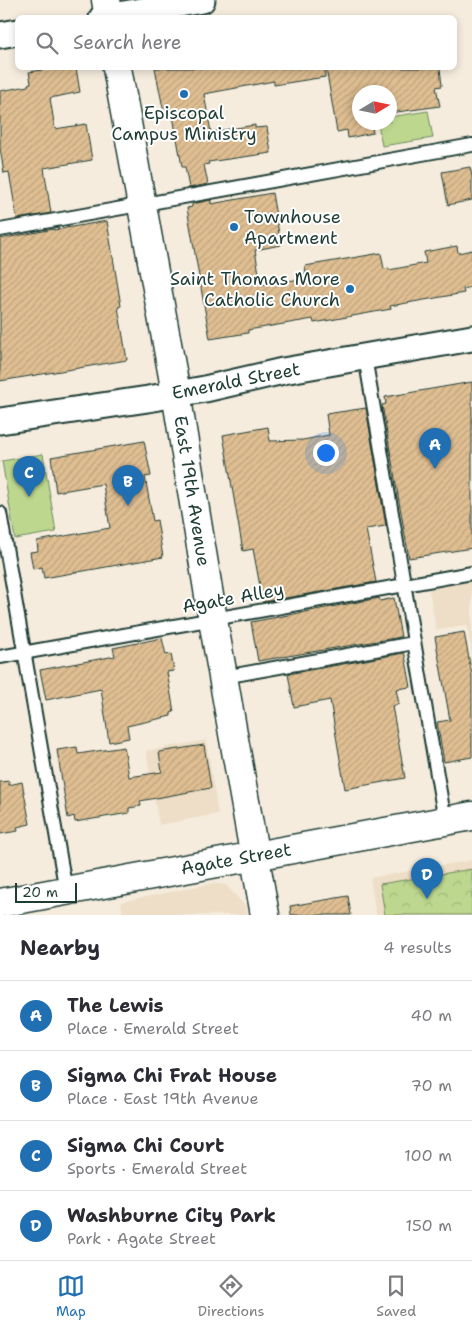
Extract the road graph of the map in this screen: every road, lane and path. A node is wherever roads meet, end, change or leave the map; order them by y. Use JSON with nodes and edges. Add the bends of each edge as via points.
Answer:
{"nodes":[{"id":1,"x":202,"y":0,"type":"edge"},
{"id":2,"x":106,"y":13,"type":"edge"},
{"id":3,"x":15,"y":32,"type":"edge"},
{"id":4,"x":0,"y":35,"type":"edge"},
{"id":5,"x":117,"y":70,"type":"edge"},
{"id":6,"x":472,"y":145,"type":"edge"},
{"id":7,"x":141,"y":205,"type":"junction"},
{"id":8,"x":0,"y":230,"type":"edge"},
{"id":9,"x":472,"y":338,"type":"edge"},
{"id":10,"x":365,"y":357,"type":"junction"},
{"id":11,"x":176,"y":393,"type":"junction"},
{"id":12,"x":0,"y":421,"type":"edge"},
{"id":13,"x":0,"y":513,"type":"edge"},
{"id":14,"x":472,"y":573,"type":"edge"},
{"id":15,"x":404,"y":585,"type":"junction"},
{"id":16,"x":214,"y":620,"type":"junction"},
{"id":17,"x":414,"y":643,"type":"junction"},
{"id":18,"x":24,"y":653,"type":"junction"},
{"id":19,"x":0,"y":657,"type":"edge"},
{"id":20,"x":224,"y":677,"type":"junction"},
{"id":21,"x":472,"y":816,"type":"edge"},
{"id":22,"x":445,"y":821,"type":"junction"},
{"id":23,"x":255,"y":856,"type":"junction"},
{"id":24,"x":66,"y":891,"type":"junction"},
{"id":25,"x":0,"y":902,"type":"edge"},
{"id":26,"x":265,"y":915,"type":"edge"}],
"edges":[{"from":1,"to":2,"type":"street"},
{"from":3,"to":4,"type":"street"},
{"from":5,"to":7,"type":"street","name":"East 19th Avenue"},
{"from":6,"to":7,"type":"lane"},
{"from":7,"to":8,"type":"lane"},
{"from":7,"to":11,"type":"street","name":"East 19th Avenue"},
{"from":9,"to":10,"type":"street","name":"Emerald Street"},
{"from":10,"to":11,"type":"street","name":"Emerald Street"},
{"from":10,"to":15,"type":"lane"},
{"from":11,"to":12,"type":"street","name":"Emerald Street"},
{"from":11,"to":16,"type":"street","name":"East 19th Avenue"},
{"from":13,"to":18,"type":"lane"},
{"from":14,"to":15,"type":"lane","name":"Agate Alley"},
{"from":15,"to":16,"type":"lane","name":"Agate Alley"},
{"from":15,"to":17,"type":"lane"},
{"from":16,"to":18,"type":"lane","name":"Agate Alley"},
{"from":16,"to":20,"type":"street","name":"East 19th Avenue"},
{"from":17,"to":20,"type":"lane"},
{"from":17,"to":22,"type":"lane"},
{"from":18,"to":19,"type":"lane","name":"Agate Alley"},
{"from":18,"to":24,"type":"lane"},
{"from":20,"to":23,"type":"street","name":"East 19th Avenue"},
{"from":21,"to":22,"type":"street","name":"Agate Street"},
{"from":22,"to":23,"type":"street","name":"Agate Street"},
{"from":23,"to":24,"type":"street","name":"Agate Street"},
{"from":23,"to":26,"type":"street","name":"East 19th Avenue"},
{"from":24,"to":25,"type":"street","name":"Agate Street"}]}
